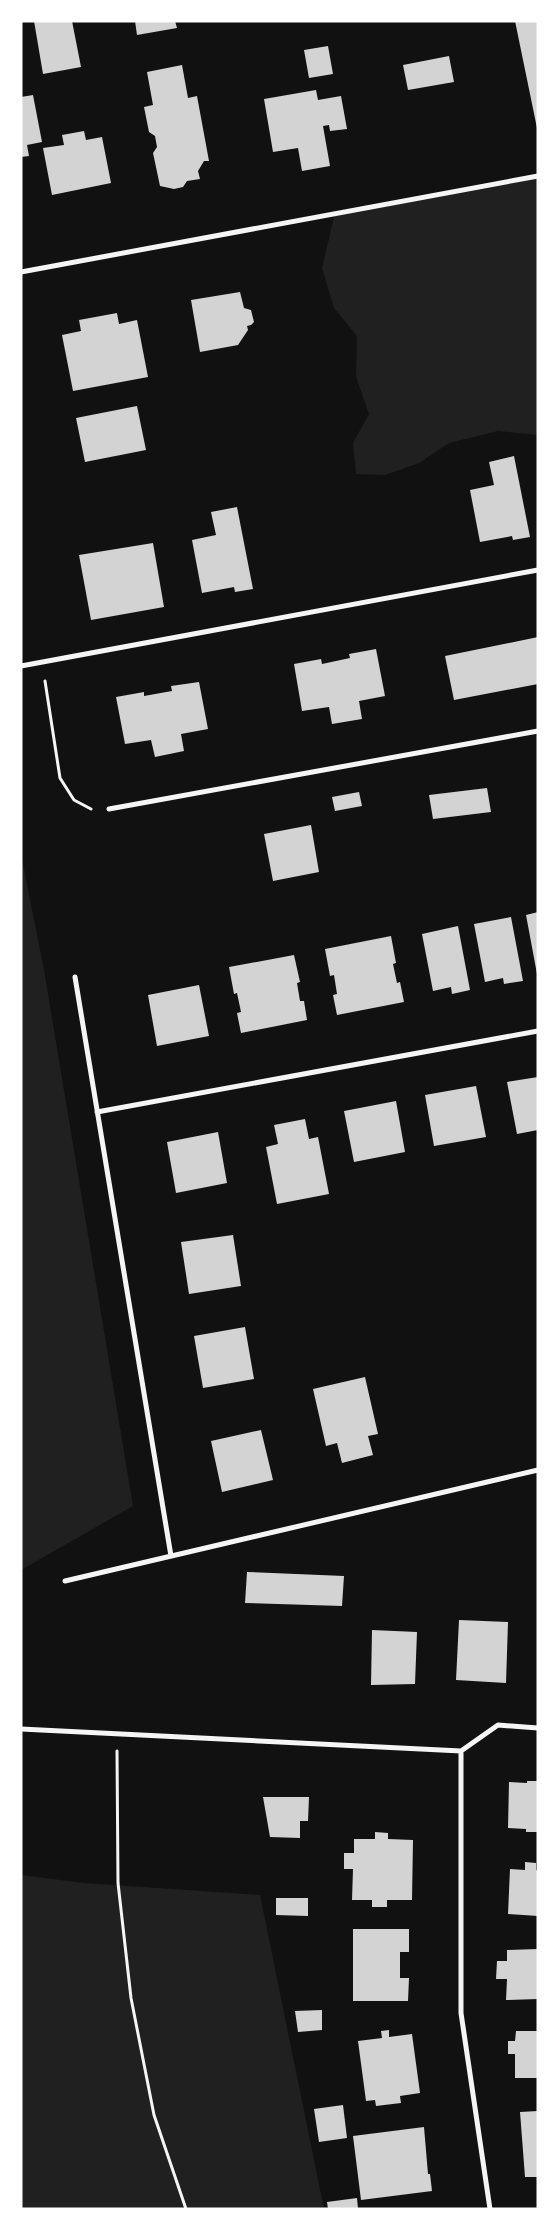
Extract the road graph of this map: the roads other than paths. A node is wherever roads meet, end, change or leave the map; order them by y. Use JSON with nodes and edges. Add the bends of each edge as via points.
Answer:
{"nodes":[{"id":1,"x":538,"y":176,"type":"edge"},
{"id":2,"x":21,"y":272,"type":"edge"},
{"id":3,"x":538,"y":570,"type":"edge"},
{"id":4,"x":21,"y":666,"type":"edge"},
{"id":5,"x":538,"y":731,"type":"edge"},
{"id":6,"x":109,"y":809,"type":"road end"},
{"id":7,"x":75,"y":977,"type":"dead end"},
{"id":8,"x":538,"y":1031,"type":"edge"},
{"id":9,"x":97,"y":1112,"type":"junction"},
{"id":10,"x":538,"y":1470,"type":"edge"},
{"id":11,"x":171,"y":1556,"type":"junction"},
{"id":12,"x":65,"y":1581,"type":"dead end"},
{"id":13,"x":538,"y":1728,"type":"edge"},
{"id":14,"x":21,"y":1729,"type":"edge"},
{"id":15,"x":461,"y":1751,"type":"junction"},
{"id":16,"x":490,"y":2209,"type":"edge"}],
"edges":[{"from":1,"to":2,"type":"street"},
{"from":3,"to":4,"type":"street"},
{"from":5,"to":6,"type":"street"},
{"from":7,"to":9,"type":"street"},
{"from":8,"to":9,"type":"street"},
{"from":9,"to":11,"type":"street"},
{"from":10,"to":11,"type":"street"},
{"from":11,"to":12,"type":"street"},
{"from":13,"to":15,"type":"street","via":[[498,1725]]},
{"from":14,"to":15,"type":"street"},
{"from":15,"to":16,"type":"street","via":[[461,2013]]}]}
